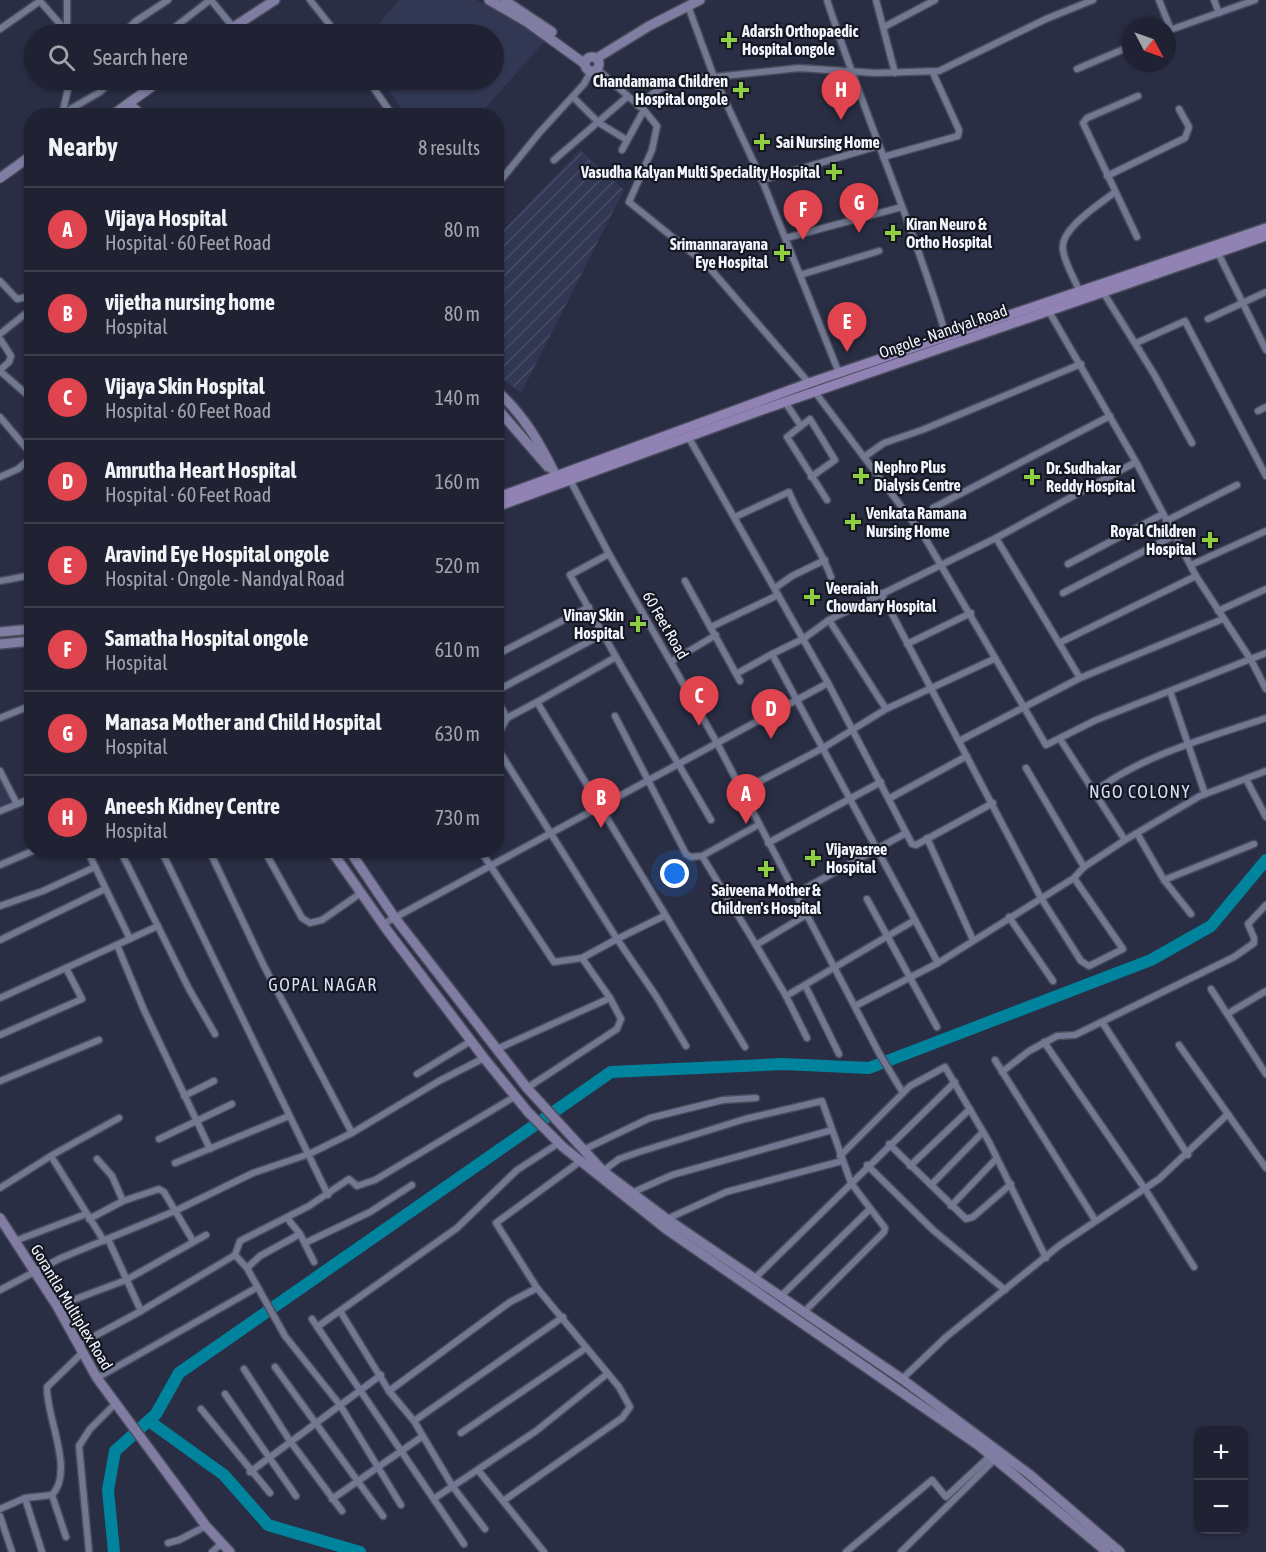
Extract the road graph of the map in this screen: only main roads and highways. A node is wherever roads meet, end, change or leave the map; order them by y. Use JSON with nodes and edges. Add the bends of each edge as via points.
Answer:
{"nodes":[{"id":1,"x":274,"y":0,"type":"edge"},
{"id":2,"x":489,"y":0,"type":"edge"},
{"id":3,"x":504,"y":0,"type":"edge"},
{"id":4,"x":700,"y":0,"type":"edge"},
{"id":5,"x":238,"y":24,"type":"edge"},
{"id":6,"x":592,"y":64,"type":"junction"},
{"id":7,"x":148,"y":90,"type":"edge"},
{"id":8,"x":129,"y":104,"type":"junction"},
{"id":9,"x":123,"y":108,"type":"edge"},
{"id":10,"x":134,"y":108,"type":"edge"},
{"id":11,"x":24,"y":161,"type":"edge"},
{"id":12,"x":0,"y":178,"type":"edge"},
{"id":13,"x":1266,"y":228,"type":"edge"},
{"id":14,"x":1266,"y":236,"type":"edge"},
{"id":15,"x":1216,"y":249,"type":"junction"},
{"id":16,"x":1046,"y":307,"type":"junction"},
{"id":17,"x":947,"y":340,"type":"junction"},
{"id":18,"x":504,"y":398,"type":"edge"},
{"id":19,"x":757,"y":407,"type":"junction"},
{"id":20,"x":504,"y":417,"type":"edge"},
{"id":21,"x":568,"y":476,"type":"junction"},
{"id":22,"x":557,"y":480,"type":"junction"},
{"id":23,"x":504,"y":496,"type":"edge"},
{"id":24,"x":504,"y":503,"type":"edge"},
{"id":25,"x":24,"y":630,"type":"edge"},
{"id":26,"x":0,"y":632,"type":"edge"},
{"id":27,"x":24,"y":642,"type":"edge"},
{"id":28,"x":0,"y":644,"type":"edge"},
{"id":29,"x":337,"y":858,"type":"edge"},
{"id":30,"x":355,"y":858,"type":"edge"},
{"id":31,"x":584,"y":1156,"type":"junction"},
{"id":32,"x":0,"y":1218,"type":"edge"},
{"id":33,"x":230,"y":1552,"type":"edge"},
{"id":34,"x":1107,"y":1552,"type":"edge"},
{"id":35,"x":1120,"y":1552,"type":"edge"}],
"edges":[{"from":1,"to":5,"type":"main road"},
{"from":2,"to":6,"type":"main road"},
{"from":3,"to":6,"type":"main road"},
{"from":4,"to":6,"type":"main road"},
{"from":7,"to":8,"type":"main road"},
{"from":8,"to":9,"type":"main road"},
{"from":8,"to":10,"type":"main road"},
{"from":11,"to":12,"type":"main road"},
{"from":13,"to":15,"type":"main road","name":"Ongole - Nandyal Road"},
{"from":14,"to":15,"type":"main road","name":"Ongole - Nandyal Road"},
{"from":15,"to":16,"type":"main road","name":"Ongole - Nandyal Road","via":[[1103,292]]},
{"from":15,"to":16,"type":"main road","name":"Ongole - Nandyal Road","via":[[1079,290]]},
{"from":16,"to":17,"type":"main road","name":"Ongole - Nandyal Road"},
{"from":17,"to":19,"type":"main road","name":"Ongole - Nandyal Road","via":[[809,383]]},
{"from":17,"to":19,"type":"main road","name":"Ongole - Nandyal Road","via":[[815,392]]},
{"from":18,"to":22,"type":"main road","via":[[538,440]]},
{"from":19,"to":21,"type":"main road","name":"Ongole - Nandyal Road"},
{"from":19,"to":21,"type":"main road","name":"Ongole - Nandyal Road","via":[[689,438]]},
{"from":20,"to":22,"type":"main road"},
{"from":21,"to":22,"type":"main road","name":"Ongole - Nandyal Road"},
{"from":22,"to":23,"type":"main road","name":"Ongole - Nandyal Road"},
{"from":22,"to":24,"type":"main road","name":"Ongole - Nandyal Road"},
{"from":25,"to":26,"type":"main road"},
{"from":27,"to":28,"type":"main road"},
{"from":29,"to":31,"type":"main road","via":[[471,1041],[533,1118],[561,1145]]},
{"from":30,"to":31,"type":"main road","via":[[496,1049]]},
{"from":31,"to":34,"type":"main road","via":[[666,1229],[944,1420]]},
{"from":31,"to":35,"type":"main road","via":[[667,1219],[902,1379],[1029,1474]]},
{"from":32,"to":33,"type":"main road","name":"Gorantla Multiplex Road","via":[[98,1378],[206,1526]]}]}
